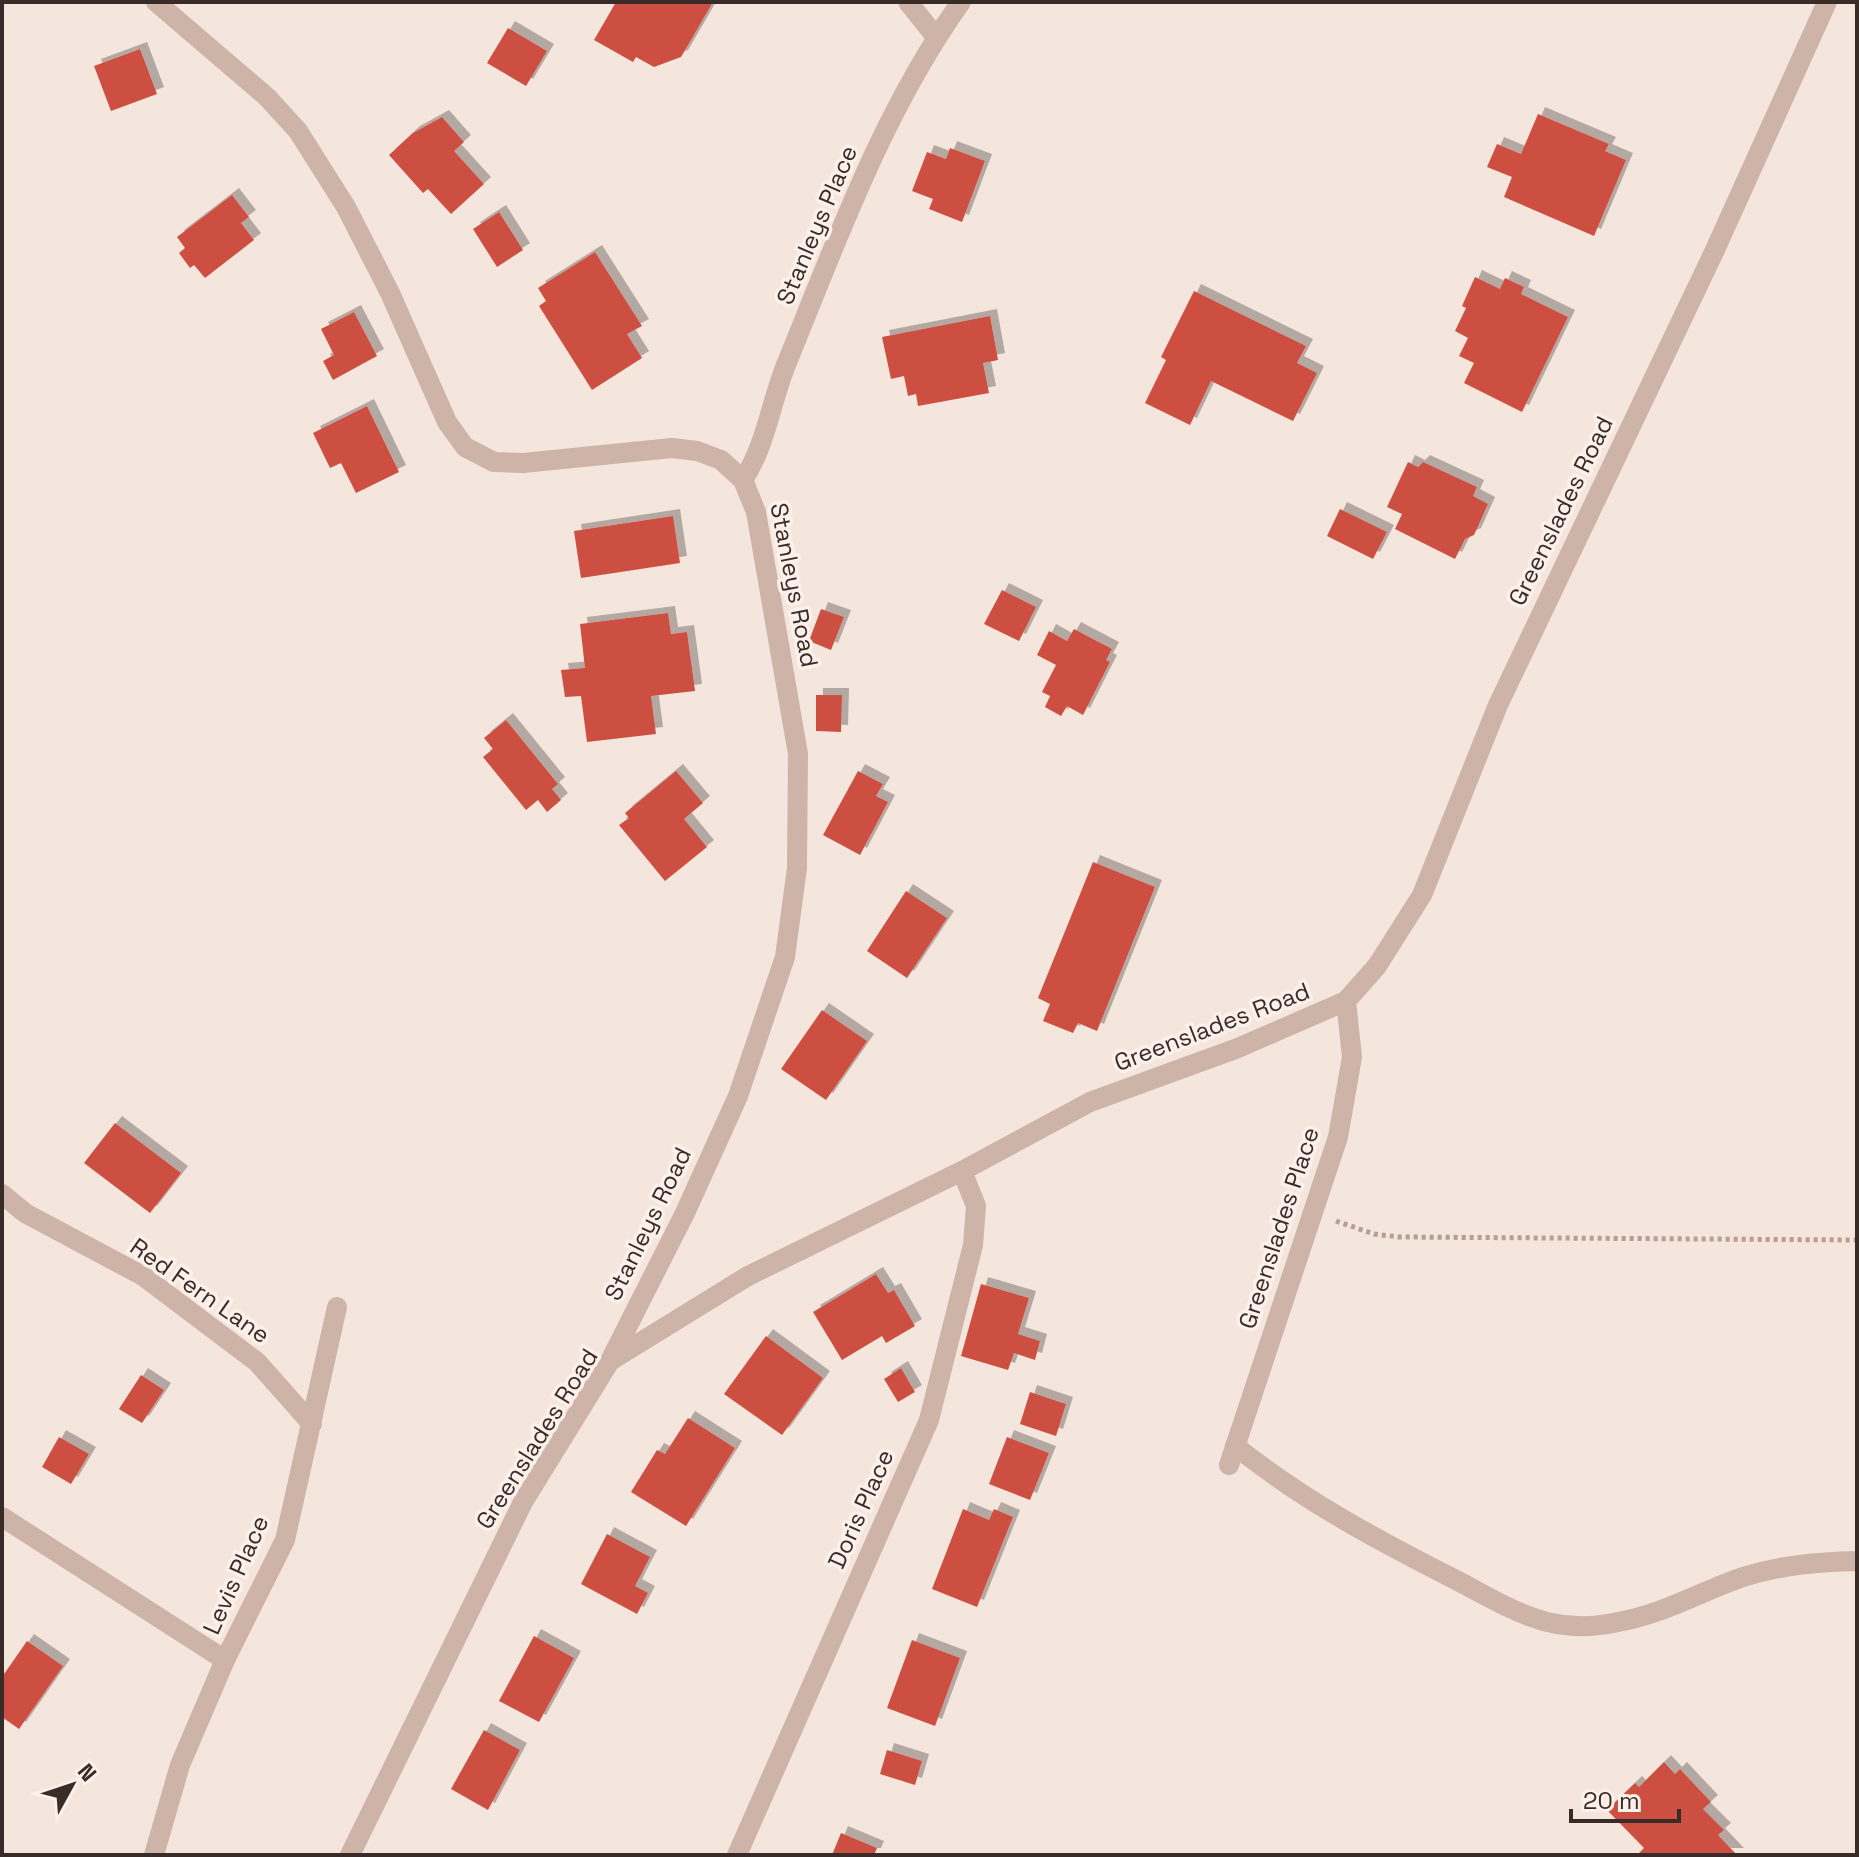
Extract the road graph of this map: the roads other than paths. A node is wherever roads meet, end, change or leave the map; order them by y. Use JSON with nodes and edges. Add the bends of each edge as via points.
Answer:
{"nodes":[{"id":1,"x":156,"y":2,"type":"edge"},
{"id":2,"x":908,"y":2,"type":"edge"},
{"id":3,"x":961,"y":2,"type":"edge"},
{"id":4,"x":1827,"y":2,"type":"edge"},
{"id":5,"x":936,"y":37,"type":"junction"},
{"id":6,"x":743,"y":480,"type":"junction"},
{"id":7,"x":1346,"y":1001,"type":"junction"},
{"id":8,"x":962,"y":1171,"type":"junction"},
{"id":9,"x":2,"y":1194,"type":"edge"},
{"id":10,"x":337,"y":1307,"type":"dead end"},
{"id":11,"x":610,"y":1361,"type":"junction"},
{"id":12,"x":312,"y":1424,"type":"junction"},
{"id":13,"x":2,"y":1517,"type":"edge"},
{"id":14,"x":1857,"y":1561,"type":"edge"},
{"id":15,"x":225,"y":1660,"type":"junction"},
{"id":16,"x":154,"y":1855,"type":"edge"},
{"id":17,"x":350,"y":1855,"type":"edge"},
{"id":18,"x":737,"y":1855,"type":"edge"}],
"edges":[{"from":1,"to":6,"type":"street","name":"Stanleys Road","via":[[267,97],[298,131],[346,207],[447,422],[465,447],[494,462],[523,463],[672,448],[721,460]]},
{"from":2,"to":5,"type":"street"},
{"from":3,"to":5,"type":"street","name":"Stanleys Place"},
{"from":4,"to":7,"type":"street","name":"Greenslades Road","via":[[1498,705],[1422,895],[1377,966]]},
{"from":5,"to":6,"type":"street","name":"Stanleys Place","via":[[850,206],[783,370],[755,461]]},
{"from":6,"to":11,"type":"street","name":"Stanleys Road","via":[[756,512],[798,754],[797,868],[785,957],[738,1096]]},
{"from":7,"to":8,"type":"street","name":"Greenslades Road","via":[[1238,1048],[1090,1102]]},
{"from":7,"to":14,"type":"street","name":"Greenslades Place","via":[[1352,1057],[1338,1137],[1232,1456],[1355,1529],[1550,1623],[1583,1627],[1621,1622],[1743,1577],[1821,1561]]},
{"from":8,"to":11,"type":"street","name":"Greenslades Road","via":[[748,1276]]},
{"from":8,"to":18,"type":"street","name":"Doris Place","via":[[976,1206],[973,1245],[929,1420]]},
{"from":9,"to":12,"type":"street","name":"Red Fern Lane","via":[[25,1213],[143,1276],[257,1362]]},
{"from":10,"to":12,"type":"street","name":"Levis Place"},
{"from":11,"to":17,"type":"street","name":"Greenslades Road","via":[[523,1502]]},
{"from":12,"to":15,"type":"street","name":"Levis Place","via":[[285,1540]]},
{"from":13,"to":15,"type":"street"},
{"from":15,"to":16,"type":"street","name":"Levis Place","via":[[180,1765]]}]}
